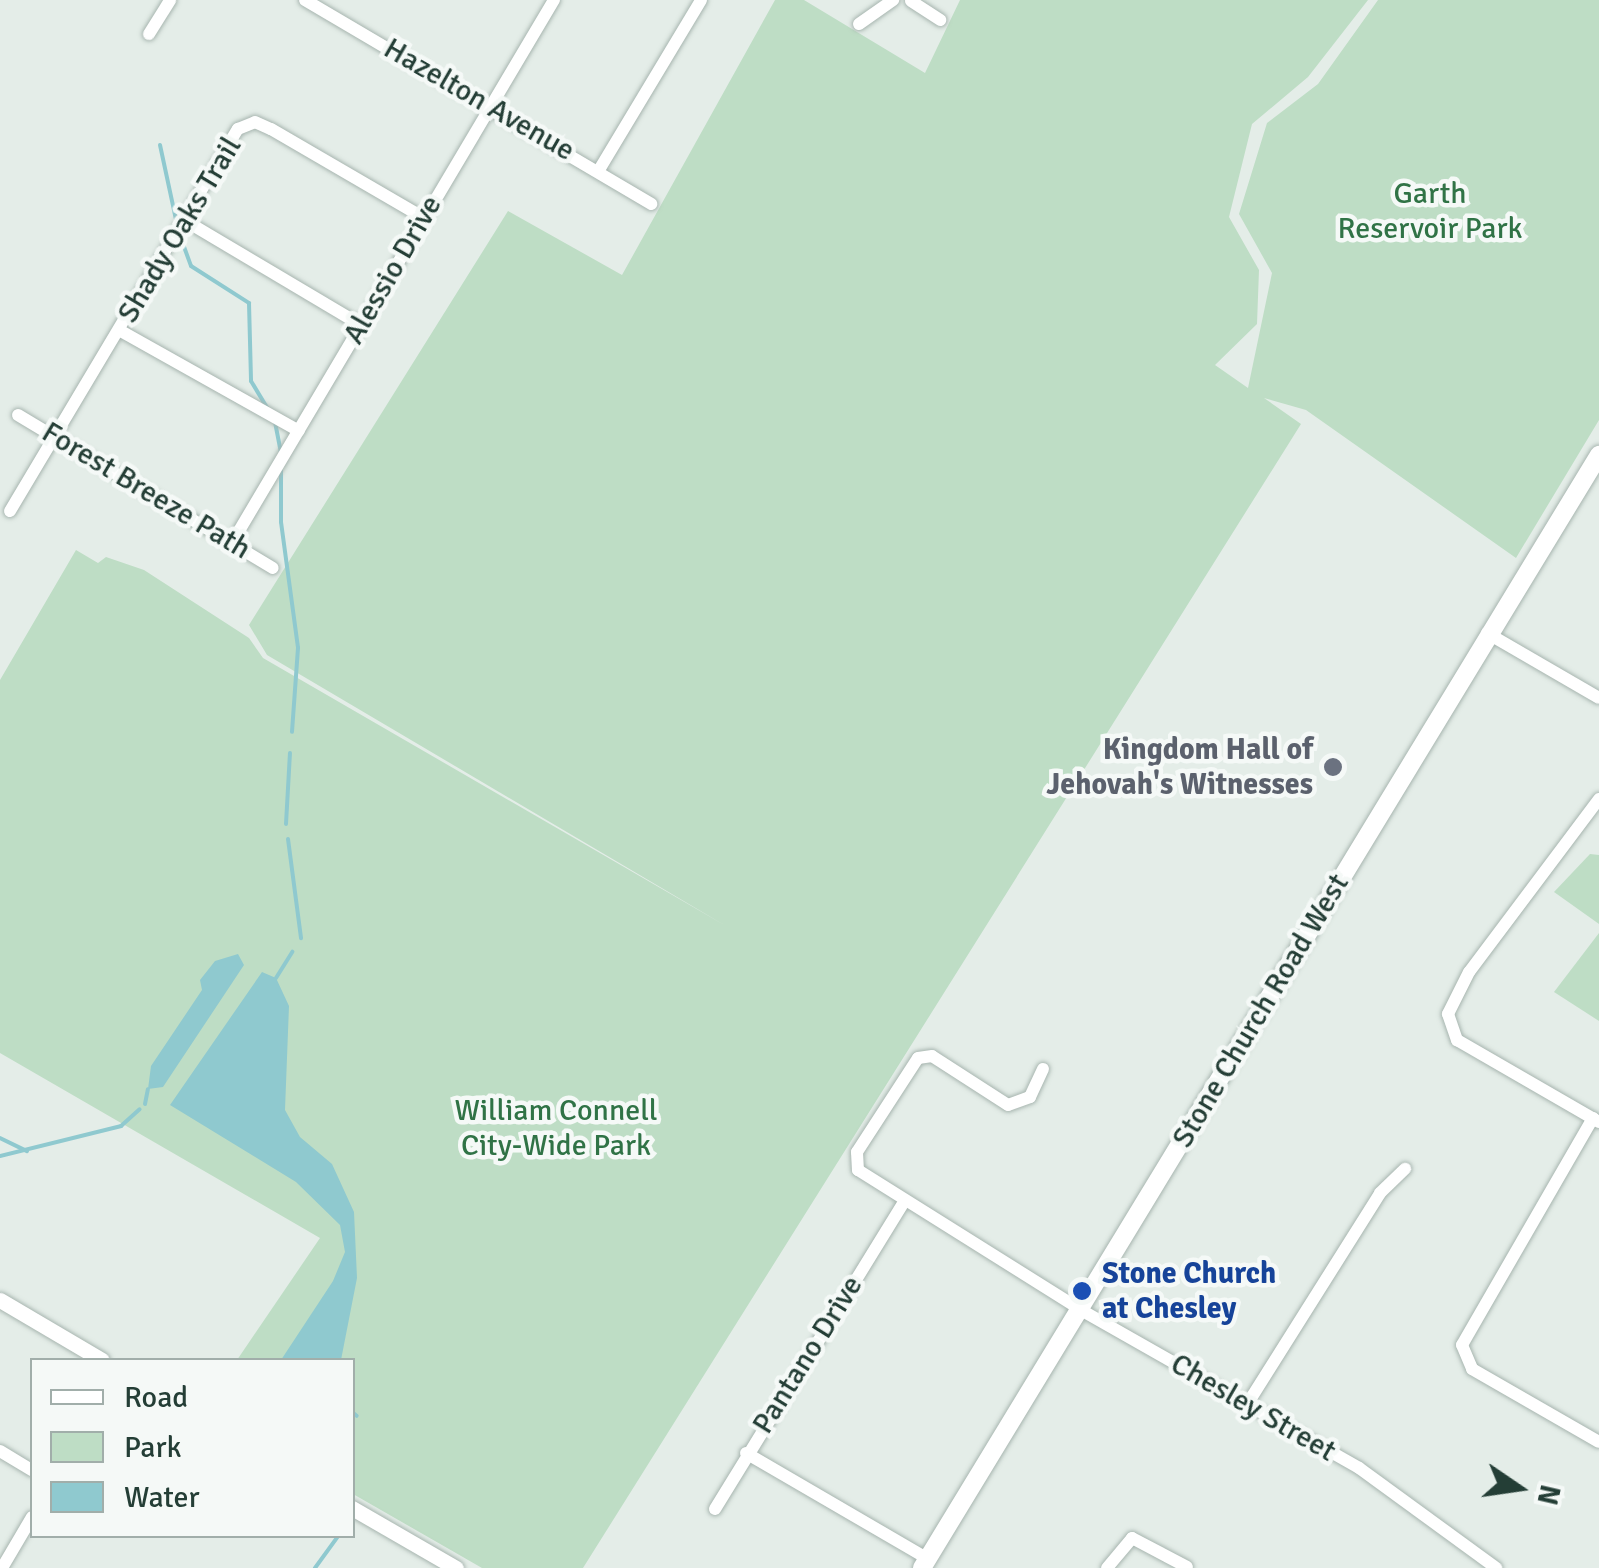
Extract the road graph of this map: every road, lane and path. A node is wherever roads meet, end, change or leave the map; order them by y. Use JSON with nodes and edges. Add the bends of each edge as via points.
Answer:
{"nodes":[{"id":1,"x":170,"y":0,"type":"edge"},
{"id":2,"x":305,"y":0,"type":"edge"},
{"id":3,"x":554,"y":0,"type":"edge"},
{"id":4,"x":700,"y":0,"type":"edge"},
{"id":5,"x":894,"y":0,"type":"edge"},
{"id":6,"x":912,"y":0,"type":"edge"},
{"id":7,"x":879,"y":4,"type":"edge"},
{"id":8,"x":926,"y":4,"type":"edge"},
{"id":9,"x":940,"y":20,"type":"dead end"},
{"id":10,"x":859,"y":24,"type":"dead end"},
{"id":11,"x":149,"y":34,"type":"dead end"},
{"id":12,"x":488,"y":107,"type":"junction"},
{"id":13,"x":600,"y":170,"type":"junction"},
{"id":14,"x":651,"y":204,"type":"dead end"},
{"id":15,"x":424,"y":218,"type":"junction"},
{"id":16,"x":184,"y":220,"type":"junction"},
{"id":17,"x":361,"y":326,"type":"junction"},
{"id":18,"x":118,"y":330,"type":"junction"},
{"id":19,"x":18,"y":414,"type":"dead end"},
{"id":20,"x":299,"y":430,"type":"junction"},
{"id":21,"x":54,"y":437,"type":"junction"},
{"id":22,"x":1599,"y":455,"type":"edge"},
{"id":23,"x":10,"y":511,"type":"dead end"},
{"id":24,"x":234,"y":541,"type":"junction"},
{"id":25,"x":273,"y":568,"type":"dead end"},
{"id":26,"x":1487,"y":633,"type":"junction"},
{"id":27,"x":1599,"y":698,"type":"edge"},
{"id":28,"x":1599,"y":799,"type":"edge"},
{"id":29,"x":1043,"y":1068,"type":"dead end"},
{"id":30,"x":1596,"y":1120,"type":"edge"},
{"id":31,"x":1405,"y":1169,"type":"dead end"},
{"id":32,"x":904,"y":1202,"type":"junction"},
{"id":33,"x":0,"y":1300,"type":"edge"},
{"id":34,"x":1081,"y":1310,"type":"junction"},
{"id":35,"x":99,"y":1358,"type":"edge"},
{"id":36,"x":1248,"y":1403,"type":"junction"},
{"id":37,"x":1599,"y":1442,"type":"edge"},
{"id":38,"x":0,"y":1451,"type":"edge"},
{"id":39,"x":746,"y":1453,"type":"junction"},
{"id":40,"x":30,"y":1469,"type":"edge"},
{"id":41,"x":714,"y":1509,"type":"dead end"},
{"id":42,"x":355,"y":1510,"type":"edge"},
{"id":43,"x":30,"y":1520,"type":"edge"},
{"id":44,"x":925,"y":1564,"type":"edge"},
{"id":45,"x":1187,"y":1567,"type":"edge"},
{"id":46,"x":2,"y":1568,"type":"edge"},
{"id":47,"x":456,"y":1568,"type":"edge"},
{"id":48,"x":1107,"y":1568,"type":"edge"},
{"id":49,"x":1496,"y":1568,"type":"edge"}],
"edges":[{"from":1,"to":11,"type":"street"},
{"from":2,"to":12,"type":"street","name":"Hazelton Avenue"},
{"from":3,"to":12,"type":"street","name":"Alessio Drive"},
{"from":4,"to":13,"type":"street"},
{"from":5,"to":6,"type":"street"},
{"from":5,"to":7,"type":"street"},
{"from":6,"to":8,"type":"street"},
{"from":7,"to":10,"type":"street"},
{"from":8,"to":9,"type":"street"},
{"from":12,"to":13,"type":"street","name":"Hazelton Avenue"},
{"from":12,"to":15,"type":"street","name":"Alessio Drive"},
{"from":13,"to":14,"type":"street","name":"Hazelton Avenue"},
{"from":15,"to":16,"type":"street","name":"Shady Oaks Trail","via":[[255,122],[238,129]]},
{"from":15,"to":17,"type":"street","name":"Alessio Drive"},
{"from":16,"to":17,"type":"street"},
{"from":16,"to":18,"type":"street","name":"Shady Oaks Trail"},
{"from":17,"to":20,"type":"street","name":"Alessio Drive"},
{"from":18,"to":20,"type":"street"},
{"from":18,"to":21,"type":"street","name":"Shady Oaks Trail"},
{"from":19,"to":21,"type":"street","name":"Forest Breeze Path"},
{"from":20,"to":24,"type":"street","name":"Alessio Drive"},
{"from":21,"to":23,"type":"street","name":"Shady Oaks Trail"},
{"from":21,"to":24,"type":"street","name":"Forest Breeze Path"},
{"from":22,"to":26,"type":"main road","name":"Stone Church Road West"},
{"from":24,"to":25,"type":"street","name":"Forest Breeze Path"},
{"from":26,"to":27,"type":"street"},
{"from":26,"to":34,"type":"main road","name":"Stone Church Road West"},
{"from":28,"to":30,"type":"street","via":[[1469,972],[1448,1014],[1457,1040]]},
{"from":29,"to":32,"type":"street","name":"Chesley Street","via":[[1030,1097],[1008,1105],[932,1056],[918,1058],[856,1164],[862,1177]]},
{"from":30,"to":37,"type":"street","via":[[1462,1345],[1472,1369]]},
{"from":31,"to":36,"type":"street","via":[[1380,1193]]},
{"from":32,"to":34,"type":"street","name":"Chesley Street"},
{"from":32,"to":39,"type":"street","name":"Pantano Drive"},
{"from":33,"to":35,"type":"street"},
{"from":34,"to":36,"type":"street","name":"Chesley Street"},
{"from":34,"to":44,"type":"main road","name":"Stone Church Road West"},
{"from":36,"to":49,"type":"street","name":"Chesley Street","via":[[1359,1468]]},
{"from":38,"to":40,"type":"street"},
{"from":39,"to":41,"type":"street","name":"Pantano Drive"},
{"from":39,"to":44,"type":"street"},
{"from":42,"to":47,"type":"street"},
{"from":43,"to":46,"type":"street"},
{"from":45,"to":48,"type":"street","via":[[1132,1538]]}]}
